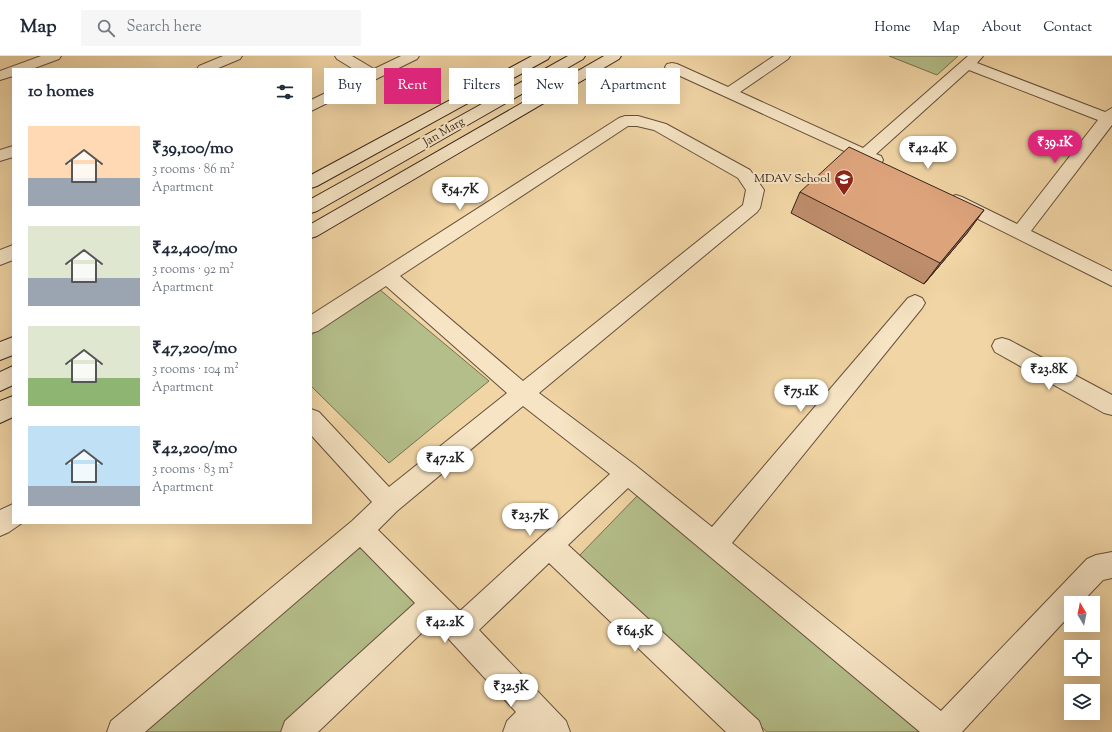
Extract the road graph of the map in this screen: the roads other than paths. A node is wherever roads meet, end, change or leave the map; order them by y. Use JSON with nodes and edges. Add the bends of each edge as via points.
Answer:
{"nodes":[{"id":1,"x":54,"y":56,"type":"edge"},
{"id":2,"x":235,"y":56,"type":"edge"},
{"id":3,"x":342,"y":56,"type":"edge"},
{"id":4,"x":412,"y":56,"type":"edge"},
{"id":5,"x":543,"y":56,"type":"edge"},
{"id":6,"x":578,"y":56,"type":"edge"},
{"id":7,"x":614,"y":56,"type":"edge"},
{"id":8,"x":783,"y":56,"type":"edge"},
{"id":9,"x":972,"y":60,"type":"edge"},
{"id":10,"x":672,"y":67,"type":"dead end"},
{"id":11,"x":22,"y":68,"type":"edge"},
{"id":12,"x":206,"y":68,"type":"edge"},
{"id":13,"x":362,"y":68,"type":"edge"},
{"id":14,"x":12,"y":71,"type":"edge"},
{"id":15,"x":376,"y":74,"type":"edge"},
{"id":16,"x":0,"y":76,"type":"edge"},
{"id":17,"x":729,"y":93,"type":"junction"},
{"id":18,"x":324,"y":100,"type":"edge"},
{"id":19,"x":312,"y":106,"type":"edge"},
{"id":20,"x":1111,"y":117,"type":"edge"},
{"id":21,"x":865,"y":155,"type":"junction"},
{"id":22,"x":886,"y":166,"type":"edge"},
{"id":23,"x":312,"y":181,"type":"edge"},
{"id":24,"x":943,"y":194,"type":"edge"},
{"id":25,"x":312,"y":206,"type":"edge"},
{"id":26,"x":312,"y":231,"type":"edge"},
{"id":27,"x":1020,"y":233,"type":"junction"},
{"id":28,"x":12,"y":252,"type":"edge"},
{"id":29,"x":0,"y":258,"type":"edge"},
{"id":30,"x":387,"y":276,"type":"junction"},
{"id":31,"x":1112,"y":279,"type":"edge"},
{"id":32,"x":915,"y":303,"type":"dead end"},
{"id":33,"x":312,"y":324,"type":"edge"},
{"id":34,"x":12,"y":346,"type":"edge"},
{"id":35,"x":1002,"y":346,"type":"dead end"},
{"id":36,"x":0,"y":352,"type":"edge"},
{"id":37,"x":12,"y":376,"type":"edge"},
{"id":38,"x":0,"y":382,"type":"edge"},
{"id":39,"x":522,"y":393,"type":"junction"},
{"id":40,"x":12,"y":406,"type":"edge"},
{"id":41,"x":1112,"y":406,"type":"edge"},
{"id":42,"x":0,"y":413,"type":"edge"},
{"id":43,"x":312,"y":420,"type":"edge"},
{"id":44,"x":627,"y":473,"type":"junction"},
{"id":45,"x":388,"y":504,"type":"junction"},
{"id":46,"x":12,"y":517,"type":"edge"},
{"id":47,"x":0,"y":524,"type":"edge"},
{"id":48,"x":361,"y":530,"type":"junction"},
{"id":49,"x":549,"y":545,"type":"junction"},
{"id":50,"x":714,"y":545,"type":"junction"},
{"id":51,"x":1112,"y":565,"type":"edge"},
{"id":52,"x":434,"y":603,"type":"junction"},
{"id":53,"x":459,"y":630,"type":"junction"},
{"id":54,"x":527,"y":722,"type":"edge"},
{"id":55,"x":122,"y":732,"type":"edge"},
{"id":56,"x":296,"y":732,"type":"edge"},
{"id":57,"x":555,"y":732,"type":"edge"},
{"id":58,"x":748,"y":732,"type":"edge"},
{"id":59,"x":942,"y":732,"type":"edge"}],
"edges":[{"from":1,"to":11,"type":"street"},
{"from":2,"to":12,"type":"street"},
{"from":3,"to":13,"type":"street"},
{"from":4,"to":15,"type":"street"},
{"from":5,"to":23,"type":"street","name":"Jan Marg"},
{"from":6,"to":25,"type":"street","name":"Jan Marg"},
{"from":7,"to":26,"type":"street"},
{"from":8,"to":17,"type":"street"},
{"from":9,"to":20,"type":"street"},
{"from":9,"to":21,"type":"street"},
{"from":10,"to":17,"type":"street"},
{"from":14,"to":16,"type":"street"},
{"from":17,"to":21,"type":"street"},
{"from":18,"to":19,"type":"street"},
{"from":20,"to":27,"type":"street"},
{"from":21,"to":22,"type":"street"},
{"from":24,"to":27,"type":"street"},
{"from":27,"to":31,"type":"street"},
{"from":28,"to":29,"type":"street"},
{"from":30,"to":33,"type":"street"},
{"from":30,"to":39,"type":"street"},
{"from":30,"to":39,"type":"street","via":[[625,122],[638,121],[660,127],[744,174],[755,190],[751,208]]},
{"from":32,"to":50,"type":"street"},
{"from":34,"to":36,"type":"street"},
{"from":35,"to":41,"type":"street"},
{"from":37,"to":38,"type":"street"},
{"from":39,"to":44,"type":"street"},
{"from":39,"to":45,"type":"street"},
{"from":40,"to":42,"type":"street"},
{"from":43,"to":45,"type":"street"},
{"from":44,"to":49,"type":"street"},
{"from":44,"to":50,"type":"street"},
{"from":45,"to":48,"type":"street"},
{"from":46,"to":47,"type":"street"},
{"from":48,"to":52,"type":"street"},
{"from":48,"to":55,"type":"street"},
{"from":49,"to":53,"type":"street"},
{"from":49,"to":58,"type":"street"},
{"from":50,"to":59,"type":"street"},
{"from":51,"to":59,"type":"street","via":[[1096,568]]},
{"from":52,"to":53,"type":"street"},
{"from":52,"to":56,"type":"street"},
{"from":53,"to":54,"type":"street"},
{"from":54,"to":57,"type":"street"}]}
